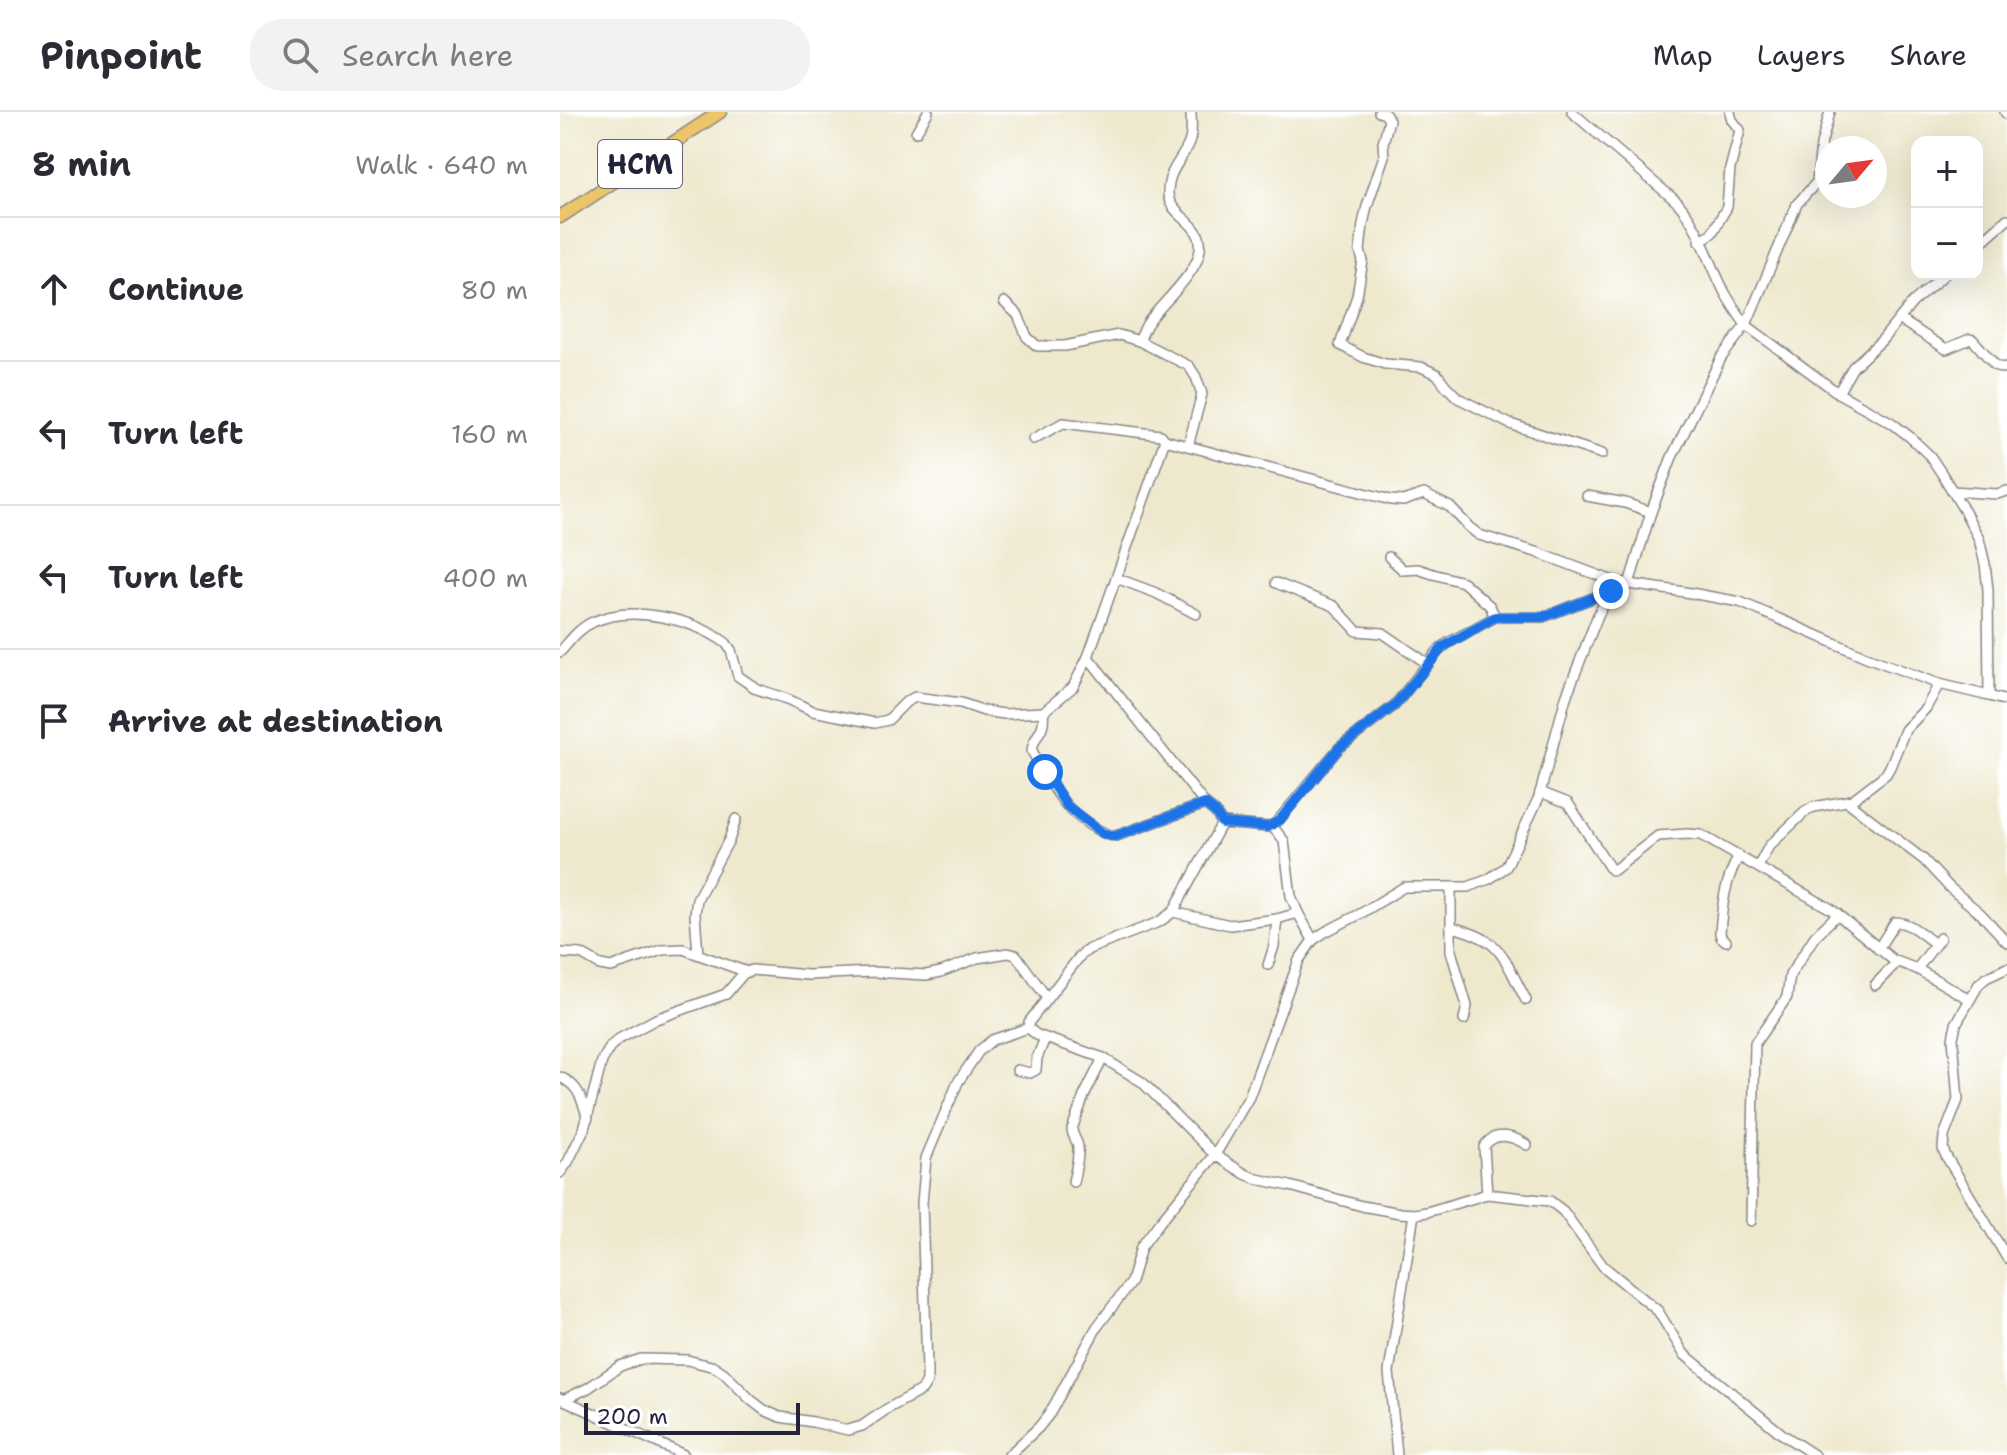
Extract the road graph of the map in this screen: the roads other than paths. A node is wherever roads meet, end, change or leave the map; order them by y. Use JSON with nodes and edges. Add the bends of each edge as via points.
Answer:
{"nodes":[{"id":1,"x":720,"y":112,"type":"edge"},
{"id":2,"x":928,"y":112,"type":"edge"},
{"id":3,"x":1191,"y":112,"type":"edge"},
{"id":4,"x":1379,"y":112,"type":"edge"},
{"id":5,"x":1572,"y":112,"type":"edge"},
{"id":6,"x":1730,"y":112,"type":"edge"},
{"id":7,"x":1830,"y":112,"type":"edge"},
{"id":8,"x":916,"y":132,"type":"dead end"},
{"id":9,"x":560,"y":217,"type":"edge"},
{"id":10,"x":2007,"y":219,"type":"edge"},
{"id":11,"x":1700,"y":241,"type":"junction"},
{"id":12,"x":1983,"y":241,"type":"edge"},
{"id":13,"x":1938,"y":280,"type":"edge"},
{"id":14,"x":1004,"y":302,"type":"dead end"},
{"id":15,"x":1899,"y":319,"type":"junction"},
{"id":16,"x":1746,"y":325,"type":"junction"},
{"id":17,"x":1139,"y":341,"type":"junction"},
{"id":18,"x":2007,"y":367,"type":"edge"},
{"id":19,"x":1838,"y":393,"type":"junction"},
{"id":20,"x":1033,"y":439,"type":"dead end"},
{"id":21,"x":1165,"y":440,"type":"junction"},
{"id":22,"x":1188,"y":446,"type":"junction"},
{"id":23,"x":1602,"y":454,"type":"dead end"},
{"id":24,"x":1952,"y":491,"type":"junction"},
{"id":25,"x":2007,"y":491,"type":"edge"},
{"id":26,"x":1587,"y":496,"type":"dead end"},
{"id":27,"x":1651,"y":512,"type":"junction"},
{"id":28,"x":1389,"y":557,"type":"dead end"},
{"id":29,"x":1116,"y":578,"type":"junction"},
{"id":30,"x":1276,"y":583,"type":"dead end"},
{"id":31,"x":1629,"y":584,"type":"junction"},
{"id":32,"x":1614,"y":587,"type":"junction"},
{"id":33,"x":1196,"y":614,"type":"dead end"},
{"id":34,"x":1495,"y":617,"type":"junction"},
{"id":35,"x":560,"y":652,"type":"edge"},
{"id":36,"x":1088,"y":657,"type":"junction"},
{"id":37,"x":1428,"y":664,"type":"junction"},
{"id":38,"x":1939,"y":684,"type":"junction"},
{"id":39,"x":1989,"y":696,"type":"junction"},
{"id":40,"x":2007,"y":701,"type":"edge"},
{"id":41,"x":1043,"y":712,"type":"junction"},
{"id":42,"x":1540,"y":792,"type":"junction"},
{"id":43,"x":1848,"y":802,"type":"junction"},
{"id":44,"x":1205,"y":804,"type":"junction"},
{"id":45,"x":736,"y":819,"type":"dead end"},
{"id":46,"x":1222,"y":823,"type":"junction"},
{"id":47,"x":1272,"y":826,"type":"junction"},
{"id":48,"x":1739,"y":856,"type":"junction"},
{"id":49,"x":1758,"y":867,"type":"junction"},
{"id":50,"x":1451,"y":888,"type":"junction"},
{"id":51,"x":1173,"y":912,"type":"junction"},
{"id":52,"x":1298,"y":913,"type":"junction"},
{"id":53,"x":1838,"y":914,"type":"junction"},
{"id":54,"x":1277,"y":919,"type":"junction"},
{"id":55,"x":1451,"y":927,"type":"junction"},
{"id":56,"x":1313,"y":940,"type":"junction"},
{"id":57,"x":1726,"y":941,"type":"dead end"},
{"id":58,"x":2007,"y":942,"type":"edge"},
{"id":59,"x":1878,"y":949,"type":"junction"},
{"id":60,"x":560,"y":953,"type":"edge"},
{"id":61,"x":698,"y":954,"type":"junction"},
{"id":62,"x":1897,"y":962,"type":"junction"},
{"id":63,"x":1268,"y":965,"type":"dead end"},
{"id":64,"x":2007,"y":968,"type":"edge"},
{"id":65,"x":1917,"y":969,"type":"junction"},
{"id":66,"x":747,"y":972,"type":"junction"},
{"id":67,"x":1875,"y":985,"type":"dead end"},
{"id":68,"x":1047,"y":998,"type":"junction"},
{"id":69,"x":1969,"y":999,"type":"junction"},
{"id":70,"x":1526,"y":1000,"type":"dead end"},
{"id":71,"x":1464,"y":1020,"type":"dead end"},
{"id":72,"x":1028,"y":1028,"type":"junction"},
{"id":73,"x":1045,"y":1038,"type":"junction"},
{"id":74,"x":1103,"y":1058,"type":"junction"},
{"id":75,"x":1017,"y":1070,"type":"dead end"},
{"id":76,"x":560,"y":1077,"type":"edge"},
{"id":77,"x":588,"y":1118,"type":"junction"},
{"id":78,"x":1527,"y":1145,"type":"dead end"},
{"id":79,"x":1215,"y":1155,"type":"junction"},
{"id":80,"x":560,"y":1173,"type":"edge"},
{"id":81,"x":1073,"y":1182,"type":"dead end"},
{"id":82,"x":1487,"y":1194,"type":"junction"},
{"id":83,"x":1414,"y":1214,"type":"junction"},
{"id":84,"x":1751,"y":1221,"type":"dead end"},
{"id":85,"x":2007,"y":1258,"type":"edge"},
{"id":86,"x":562,"y":1399,"type":"edge"},
{"id":87,"x":684,"y":1455,"type":"edge"},
{"id":88,"x":1009,"y":1455,"type":"edge"},
{"id":89,"x":1397,"y":1455,"type":"edge"},
{"id":90,"x":1814,"y":1455,"type":"edge"}],
"edges":[{"from":1,"to":9,"type":"highway","number":"HCM"},
{"from":2,"to":8,"type":"street"},
{"from":3,"to":17,"type":"street","via":[[1190,141],[1171,173],[1168,195],[1198,234],[1200,250],[1191,271],[1147,323]]},
{"from":4,"to":23,"type":"street","via":[[1389,120],[1384,156],[1363,224],[1357,296],[1340,345],[1385,364],[1421,367],[1437,374],[1458,398],[1510,424]]},
{"from":5,"to":11,"type":"street","via":[[1677,202]]},
{"from":6,"to":11,"type":"street","via":[[1740,130],[1727,207],[1712,233]]},
{"from":7,"to":16,"type":"street","via":[[1817,182],[1797,204]]},
{"from":10,"to":12,"type":"street"},
{"from":11,"to":16,"type":"street"},
{"from":13,"to":15,"type":"street"},
{"from":14,"to":17,"type":"street","via":[[1037,346],[1115,335]]},
{"from":15,"to":18,"type":"street","via":[[1946,349],[1973,340],[1995,365]]},
{"from":15,"to":19,"type":"street","via":[[1851,370]]},
{"from":16,"to":19,"type":"street"},
{"from":16,"to":27,"type":"street","via":[[1721,358]]},
{"from":17,"to":22,"type":"street","via":[[1182,362],[1196,377],[1202,394]]},
{"from":19,"to":24,"type":"street","via":[[1910,437],[1930,456]]},
{"from":20,"to":21,"type":"street","via":[[1063,423],[1161,435]]},
{"from":21,"to":22,"type":"street"},
{"from":21,"to":29,"type":"street"},
{"from":22,"to":32,"type":"street","via":[[1391,500],[1424,494],[1450,507],[1479,535],[1536,552]]},
{"from":24,"to":25,"type":"street"},
{"from":24,"to":39,"type":"street","via":[[1979,539],[1985,564]]},
{"from":26,"to":27,"type":"street"},
{"from":27,"to":31,"type":"street"},
{"from":28,"to":34,"type":"street","via":[[1403,570],[1415,568],[1463,582]]},
{"from":29,"to":33,"type":"street"},
{"from":29,"to":36,"type":"street"},
{"from":30,"to":37,"type":"street","via":[[1334,606],[1354,629],[1383,633]]},
{"from":31,"to":32,"type":"street"},
{"from":31,"to":38,"type":"street","via":[[1740,602]]},
{"from":32,"to":34,"type":"street","via":[[1543,617]]},
{"from":32,"to":42,"type":"street","via":[[1566,697]]},
{"from":34,"to":37,"type":"street","via":[[1443,647]]},
{"from":35,"to":41,"type":"street","via":[[593,621],[641,615],[679,621],[722,639],[740,678],[816,712],[882,722],[915,697],[1004,714]]},
{"from":36,"to":41,"type":"street","via":[[1069,691]]},
{"from":36,"to":44,"type":"street"},
{"from":37,"to":47,"type":"street","via":[[1395,705],[1339,748]]},
{"from":38,"to":39,"type":"street"},
{"from":38,"to":43,"type":"street","via":[[1905,730],[1888,770]]},
{"from":39,"to":40,"type":"street"},
{"from":41,"to":44,"type":"street","via":[[1044,724],[1032,751],[1067,806],[1102,833],[1116,836]]},
{"from":42,"to":48,"type":"street","via":[[1568,803],[1611,870],[1662,835],[1701,835]]},
{"from":42,"to":50,"type":"street","via":[[1506,867],[1481,883]]},
{"from":43,"to":49,"type":"street","via":[[1805,812],[1769,846]]},
{"from":43,"to":58,"type":"street","via":[[1924,860]]},
{"from":44,"to":46,"type":"street"},
{"from":45,"to":61,"type":"street","via":[[697,899]]},
{"from":46,"to":47,"type":"street"},
{"from":46,"to":51,"type":"street"},
{"from":47,"to":52,"type":"street","via":[[1284,841]]},
{"from":48,"to":49,"type":"street"},
{"from":48,"to":57,"type":"street","via":[[1723,897],[1720,933]]},
{"from":49,"to":53,"type":"street"},
{"from":50,"to":55,"type":"street"},
{"from":50,"to":56,"type":"street","via":[[1404,887]]},
{"from":51,"to":54,"type":"street","via":[[1226,924]]},
{"from":51,"to":68,"type":"street","via":[[1089,949]]},
{"from":52,"to":54,"type":"street"},
{"from":52,"to":56,"type":"street"},
{"from":53,"to":59,"type":"street"},
{"from":53,"to":84,"type":"street","via":[[1790,975],[1787,997],[1755,1043]]},
{"from":54,"to":63,"type":"street"},
{"from":55,"to":70,"type":"street","via":[[1475,934],[1501,951]]},
{"from":55,"to":71,"type":"street","via":[[1452,957],[1467,1006]]},
{"from":56,"to":79,"type":"street","via":[[1299,960],[1249,1097]]},
{"from":59,"to":62,"type":"street"},
{"from":59,"to":65,"type":"street","via":[[1895,922],[1906,924],[1937,941]]},
{"from":60,"to":61,"type":"street","via":[[581,954],[611,967],[662,950]]},
{"from":61,"to":66,"type":"street"},
{"from":62,"to":65,"type":"street"},
{"from":62,"to":67,"type":"street"},
{"from":64,"to":69,"type":"street","via":[[1982,981]]},
{"from":65,"to":69,"type":"street"},
{"from":66,"to":68,"type":"street","via":[[926,975],[1011,953]]},
{"from":66,"to":77,"type":"street","via":[[726,994],[656,1019],[611,1046],[602,1061]]},
{"from":68,"to":72,"type":"street"},
{"from":69,"to":85,"type":"street","via":[[1954,1031],[1958,1100],[1943,1149]]},
{"from":72,"to":73,"type":"street"},
{"from":72,"to":86,"type":"street","via":[[992,1040],[979,1051],[958,1082],[926,1158],[922,1203],[927,1382],[922,1390],[848,1430],[780,1417],[751,1400],[715,1367],[661,1358],[620,1366]]},
{"from":73,"to":74,"type":"street"},
{"from":73,"to":75,"type":"street","via":[[1036,1070]]},
{"from":74,"to":79,"type":"street","via":[[1142,1082]]},
{"from":74,"to":81,"type":"street","via":[[1072,1129],[1078,1148]]},
{"from":76,"to":77,"type":"street","via":[[576,1088]]},
{"from":77,"to":80,"type":"street"},
{"from":78,"to":82,"type":"street","via":[[1509,1136],[1485,1143]]},
{"from":79,"to":83,"type":"street","via":[[1257,1179]]},
{"from":79,"to":88,"type":"street","via":[[1141,1247],[1131,1282],[1097,1327],[1050,1413]]},
{"from":82,"to":83,"type":"street"},
{"from":82,"to":90,"type":"street","via":[[1556,1204],[1603,1266],[1658,1311],[1684,1354]]},
{"from":83,"to":89,"type":"street","via":[[1389,1372]]},
{"from":86,"to":87,"type":"street"}]}
